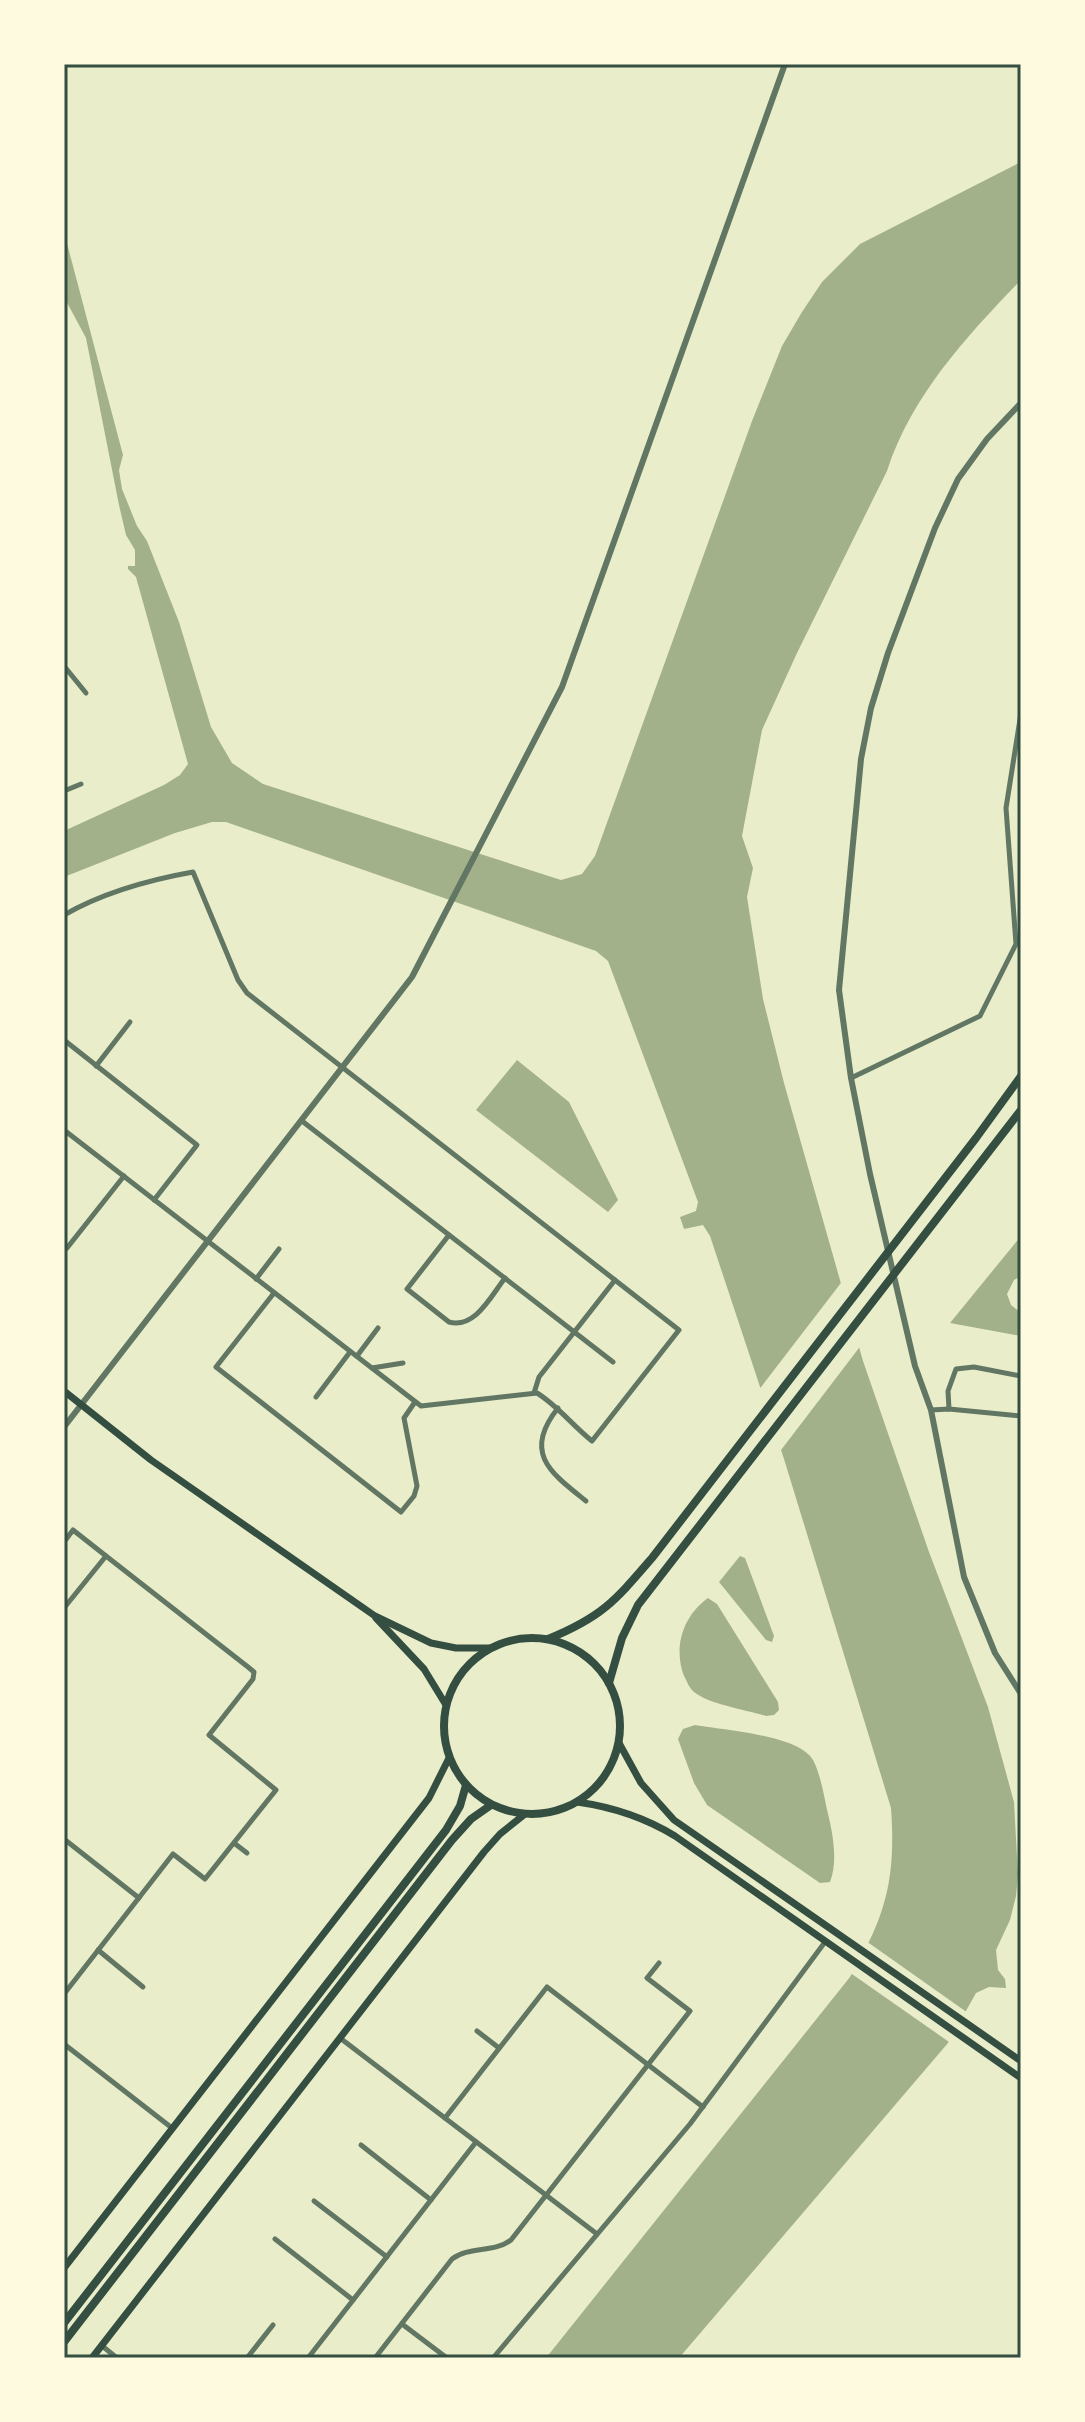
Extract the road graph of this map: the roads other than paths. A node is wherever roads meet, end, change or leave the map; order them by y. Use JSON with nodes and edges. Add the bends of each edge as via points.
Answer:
{"nodes":[{"id":1,"x":785,"y":64,"type":"edge"},
{"id":2,"x":1021,"y":403,"type":"edge"},
{"id":3,"x":64,"y":666,"type":"edge"},
{"id":4,"x":86,"y":693,"type":"dead end"},
{"id":5,"x":1021,"y":713,"type":"edge"},
{"id":6,"x":81,"y":784,"type":"dead end"},
{"id":7,"x":64,"y":791,"type":"edge"},
{"id":8,"x":64,"y":915,"type":"edge"},
{"id":9,"x":130,"y":1022,"type":"dead end"},
{"id":10,"x":64,"y":1040,"type":"edge"},
{"id":11,"x":96,"y":1066,"type":"junction"},
{"id":12,"x":344,"y":1067,"type":"junction"},
{"id":13,"x":1021,"y":1076,"type":"edge"},
{"id":14,"x":851,"y":1078,"type":"junction"},
{"id":15,"x":1021,"y":1110,"type":"edge"},
{"id":16,"x":302,"y":1121,"type":"junction"},
{"id":17,"x":64,"y":1130,"type":"edge"},
{"id":18,"x":124,"y":1176,"type":"junction"},
{"id":19,"x":154,"y":1200,"type":"junction"},
{"id":20,"x":449,"y":1235,"type":"junction"},
{"id":21,"x":208,"y":1242,"type":"junction"},
{"id":22,"x":64,"y":1245,"type":"edge"},
{"id":23,"x":279,"y":1249,"type":"dead end"},
{"id":24,"x":505,"y":1278,"type":"junction"},
{"id":25,"x":256,"y":1279,"type":"junction"},
{"id":26,"x":615,"y":1280,"type":"junction"},
{"id":27,"x":274,"y":1293,"type":"junction"},
{"id":28,"x":378,"y":1328,"type":"dead end"},
{"id":29,"x":574,"y":1332,"type":"junction"},
{"id":30,"x":350,"y":1352,"type":"junction"},
{"id":31,"x":357,"y":1356,"type":"junction"},
{"id":32,"x":613,"y":1362,"type":"dead end"},
{"id":33,"x":403,"y":1363,"type":"dead end"},
{"id":34,"x":372,"y":1368,"type":"junction"},
{"id":35,"x":1021,"y":1376,"type":"edge"},
{"id":36,"x":64,"y":1391,"type":"edge"},
{"id":37,"x":534,"y":1393,"type":"junction"},
{"id":38,"x":316,"y":1397,"type":"dead end"},
{"id":39,"x":415,"y":1402,"type":"junction"},
{"id":40,"x":81,"y":1406,"type":"junction"},
{"id":41,"x":558,"y":1408,"type":"junction"},
{"id":42,"x":949,"y":1409,"type":"junction"},
{"id":43,"x":931,"y":1410,"type":"junction"},
{"id":44,"x":1021,"y":1416,"type":"edge"},
{"id":45,"x":64,"y":1427,"type":"edge"},
{"id":46,"x":586,"y":1501,"type":"dead end"},
{"id":47,"x":64,"y":1542,"type":"edge"},
{"id":48,"x":106,"y":1556,"type":"junction"},
{"id":49,"x":64,"y":1608,"type":"edge"},
{"id":50,"x":375,"y":1616,"type":"junction"},
{"id":51,"x":548,"y":1639,"type":"junction"},
{"id":52,"x":490,"y":1648,"type":"junction"},
{"id":53,"x":609,"y":1683,"type":"junction"},
{"id":54,"x":1021,"y":1694,"type":"edge"},
{"id":55,"x":446,"y":1705,"type":"junction"},
{"id":56,"x":619,"y":1743,"type":"junction"},
{"id":57,"x":449,"y":1758,"type":"junction"},
{"id":58,"x":466,"y":1785,"type":"junction"},
{"id":59,"x":577,"y":1802,"type":"junction"},
{"id":60,"x":491,"y":1805,"type":"junction"},
{"id":61,"x":525,"y":1814,"type":"junction"},
{"id":62,"x":64,"y":1839,"type":"edge"},
{"id":63,"x":234,"y":1843,"type":"junction"},
{"id":64,"x":247,"y":1853,"type":"dead end"},
{"id":65,"x":139,"y":1898,"type":"junction"},
{"id":66,"x":825,"y":1942,"type":"junction"},
{"id":67,"x":98,"y":1950,"type":"junction"},
{"id":68,"x":659,"y":1963,"type":"dead end"},
{"id":69,"x":143,"y":1987,"type":"dead end"},
{"id":70,"x":64,"y":1994,"type":"edge"},
{"id":71,"x":477,"y":2031,"type":"dead end"},
{"id":72,"x":340,"y":2038,"type":"junction"},
{"id":73,"x":64,"y":2044,"type":"edge"},
{"id":74,"x":499,"y":2048,"type":"junction"},
{"id":75,"x":1021,"y":2061,"type":"edge"},
{"id":76,"x":648,"y":2065,"type":"junction"},
{"id":77,"x":1021,"y":2078,"type":"edge"},
{"id":78,"x":703,"y":2107,"type":"junction"},
{"id":79,"x":445,"y":2118,"type":"junction"},
{"id":80,"x":172,"y":2128,"type":"junction"},
{"id":81,"x":476,"y":2142,"type":"junction"},
{"id":82,"x":361,"y":2145,"type":"dead end"},
{"id":83,"x":547,"y":2196,"type":"junction"},
{"id":84,"x":431,"y":2200,"type":"junction"},
{"id":85,"x":314,"y":2201,"type":"dead end"},
{"id":86,"x":597,"y":2234,"type":"junction"},
{"id":87,"x":275,"y":2239,"type":"dead end"},
{"id":88,"x":387,"y":2257,"type":"junction"},
{"id":89,"x":64,"y":2268,"type":"edge"},
{"id":90,"x":353,"y":2300,"type":"junction"},
{"id":91,"x":64,"y":2323,"type":"edge"},
{"id":92,"x":402,"y":2324,"type":"junction"},
{"id":93,"x":273,"y":2325,"type":"dead end"},
{"id":94,"x":64,"y":2342,"type":"edge"},
{"id":95,"x":101,"y":2345,"type":"junction"},
{"id":96,"x":92,"y":2358,"type":"edge"},
{"id":97,"x":117,"y":2358,"type":"edge"},
{"id":98,"x":247,"y":2358,"type":"edge"},
{"id":99,"x":308,"y":2358,"type":"edge"},
{"id":100,"x":375,"y":2358,"type":"edge"},
{"id":101,"x":447,"y":2358,"type":"edge"},
{"id":102,"x":493,"y":2358,"type":"edge"}],
"edges":[{"from":1,"to":12,"type":"street","via":[[562,687],[412,977]]},
{"from":2,"to":14,"type":"street","via":[[958,479],[920,566],[871,708],[855,807],[839,990]]},
{"from":3,"to":4,"type":"street"},
{"from":5,"to":14,"type":"street","via":[[1006,808],[1016,944],[980,1016]]},
{"from":6,"to":7,"type":"street"},
{"from":8,"to":12,"type":"street","via":[[129,887],[193,872],[241,987]]},
{"from":9,"to":11,"type":"street"},
{"from":10,"to":11,"type":"street"},
{"from":11,"to":19,"type":"street","via":[[197,1145]]},
{"from":12,"to":16,"type":"street"},
{"from":12,"to":26,"type":"street"},
{"from":13,"to":51,"type":"highway","via":[[652,1558],[611,1604]]},
{"from":14,"to":43,"type":"street","via":[[912,1351]]},
{"from":15,"to":53,"type":"highway","via":[[628,1621]]},
{"from":16,"to":20,"type":"street"},
{"from":16,"to":21,"type":"street"},
{"from":17,"to":18,"type":"street"},
{"from":18,"to":19,"type":"street"},
{"from":18,"to":22,"type":"street","via":[[67,1248]]},
{"from":19,"to":21,"type":"street"},
{"from":20,"to":24,"type":"street"},
{"from":20,"to":24,"type":"street","via":[[407,1289],[449,1322],[471,1320]]},
{"from":21,"to":25,"type":"street"},
{"from":21,"to":40,"type":"street"},
{"from":23,"to":25,"type":"street"},
{"from":24,"to":29,"type":"street"},
{"from":25,"to":27,"type":"street"},
{"from":26,"to":29,"type":"street"},
{"from":26,"to":41,"type":"street","via":[[679,1330],[592,1441]]},
{"from":27,"to":30,"type":"street"},
{"from":27,"to":39,"type":"street","via":[[216,1367],[401,1512],[417,1486],[404,1418]]},
{"from":28,"to":31,"type":"street"},
{"from":29,"to":32,"type":"street"},
{"from":29,"to":37,"type":"street","via":[[539,1377]]},
{"from":30,"to":31,"type":"street"},
{"from":30,"to":38,"type":"street"},
{"from":31,"to":34,"type":"street"},
{"from":33,"to":34,"type":"street"},
{"from":34,"to":39,"type":"street"},
{"from":35,"to":42,"type":"street","via":[[956,1369],[948,1391]]},
{"from":36,"to":40,"type":"main road"},
{"from":37,"to":39,"type":"street","via":[[428,1407]]},
{"from":37,"to":41,"type":"street"},
{"from":40,"to":45,"type":"street"},
{"from":40,"to":50,"type":"main road"},
{"from":41,"to":46,"type":"street","via":[[543,1428],[544,1457],[554,1476]]},
{"from":42,"to":43,"type":"street"},
{"from":42,"to":44,"type":"street"},
{"from":43,"to":54,"type":"street","via":[[964,1577],[995,1653]]},
{"from":47,"to":48,"type":"street","via":[[73,1530]]},
{"from":48,"to":49,"type":"street"},
{"from":48,"to":63,"type":"street","via":[[254,1672],[209,1735],[276,1790]]},
{"from":50,"to":52,"type":"main road","via":[[431,1643]]},
{"from":50,"to":55,"type":"main road","via":[[424,1669]]},
{"from":51,"to":52,"type":"highway","via":[[518,1639]]},
{"from":51,"to":53,"type":"highway","via":[[583,1655]]},
{"from":52,"to":55,"type":"highway","via":[[465,1668]]},
{"from":53,"to":56,"type":"highway","via":[[620,1718]]},
{"from":55,"to":57,"type":"highway"},
{"from":56,"to":59,"type":"highway","via":[[605,1777]]},
{"from":56,"to":75,"type":"main road","via":[[641,1783],[674,1820]]},
{"from":57,"to":58,"type":"highway"},
{"from":57,"to":80,"type":"main road","via":[[429,1798]]},
{"from":58,"to":60,"type":"highway"},
{"from":58,"to":91,"type":"highway","via":[[446,1830]]},
{"from":59,"to":61,"type":"highway","via":[[557,1811]]},
{"from":59,"to":66,"type":"main road","via":[[633,1814],[665,1830]]},
{"from":60,"to":61,"type":"highway"},
{"from":60,"to":94,"type":"highway","via":[[452,1840]]},
{"from":61,"to":72,"type":"main road","via":[[492,1842]]},
{"from":62,"to":65,"type":"street"},
{"from":63,"to":64,"type":"street"},
{"from":63,"to":65,"type":"street","via":[[205,1879],[173,1854]]},
{"from":65,"to":67,"type":"street"},
{"from":66,"to":77,"type":"main road"},
{"from":66,"to":78,"type":"street"},
{"from":67,"to":69,"type":"street"},
{"from":67,"to":70,"type":"street"},
{"from":68,"to":76,"type":"street","via":[[647,1978],[690,2011]]},
{"from":71,"to":74,"type":"street"},
{"from":72,"to":79,"type":"street"},
{"from":72,"to":95,"type":"main road"},
{"from":73,"to":80,"type":"street"},
{"from":74,"to":76,"type":"street","via":[[547,1987]]},
{"from":74,"to":79,"type":"street"},
{"from":76,"to":78,"type":"street"},
{"from":76,"to":83,"type":"street"},
{"from":78,"to":86,"type":"street"},
{"from":79,"to":81,"type":"street"},
{"from":80,"to":89,"type":"main road"},
{"from":81,"to":83,"type":"street"},
{"from":81,"to":84,"type":"street"},
{"from":82,"to":84,"type":"street"},
{"from":83,"to":86,"type":"street"},
{"from":83,"to":92,"type":"street","via":[[507,2244],[452,2259]]},
{"from":84,"to":88,"type":"street"},
{"from":85,"to":88,"type":"street"},
{"from":86,"to":102,"type":"street"},
{"from":87,"to":90,"type":"street"},
{"from":88,"to":90,"type":"street"},
{"from":90,"to":99,"type":"street"},
{"from":92,"to":100,"type":"street"},
{"from":92,"to":101,"type":"street"},
{"from":93,"to":98,"type":"street"},
{"from":95,"to":96,"type":"main road"},
{"from":95,"to":97,"type":"street"}]}
